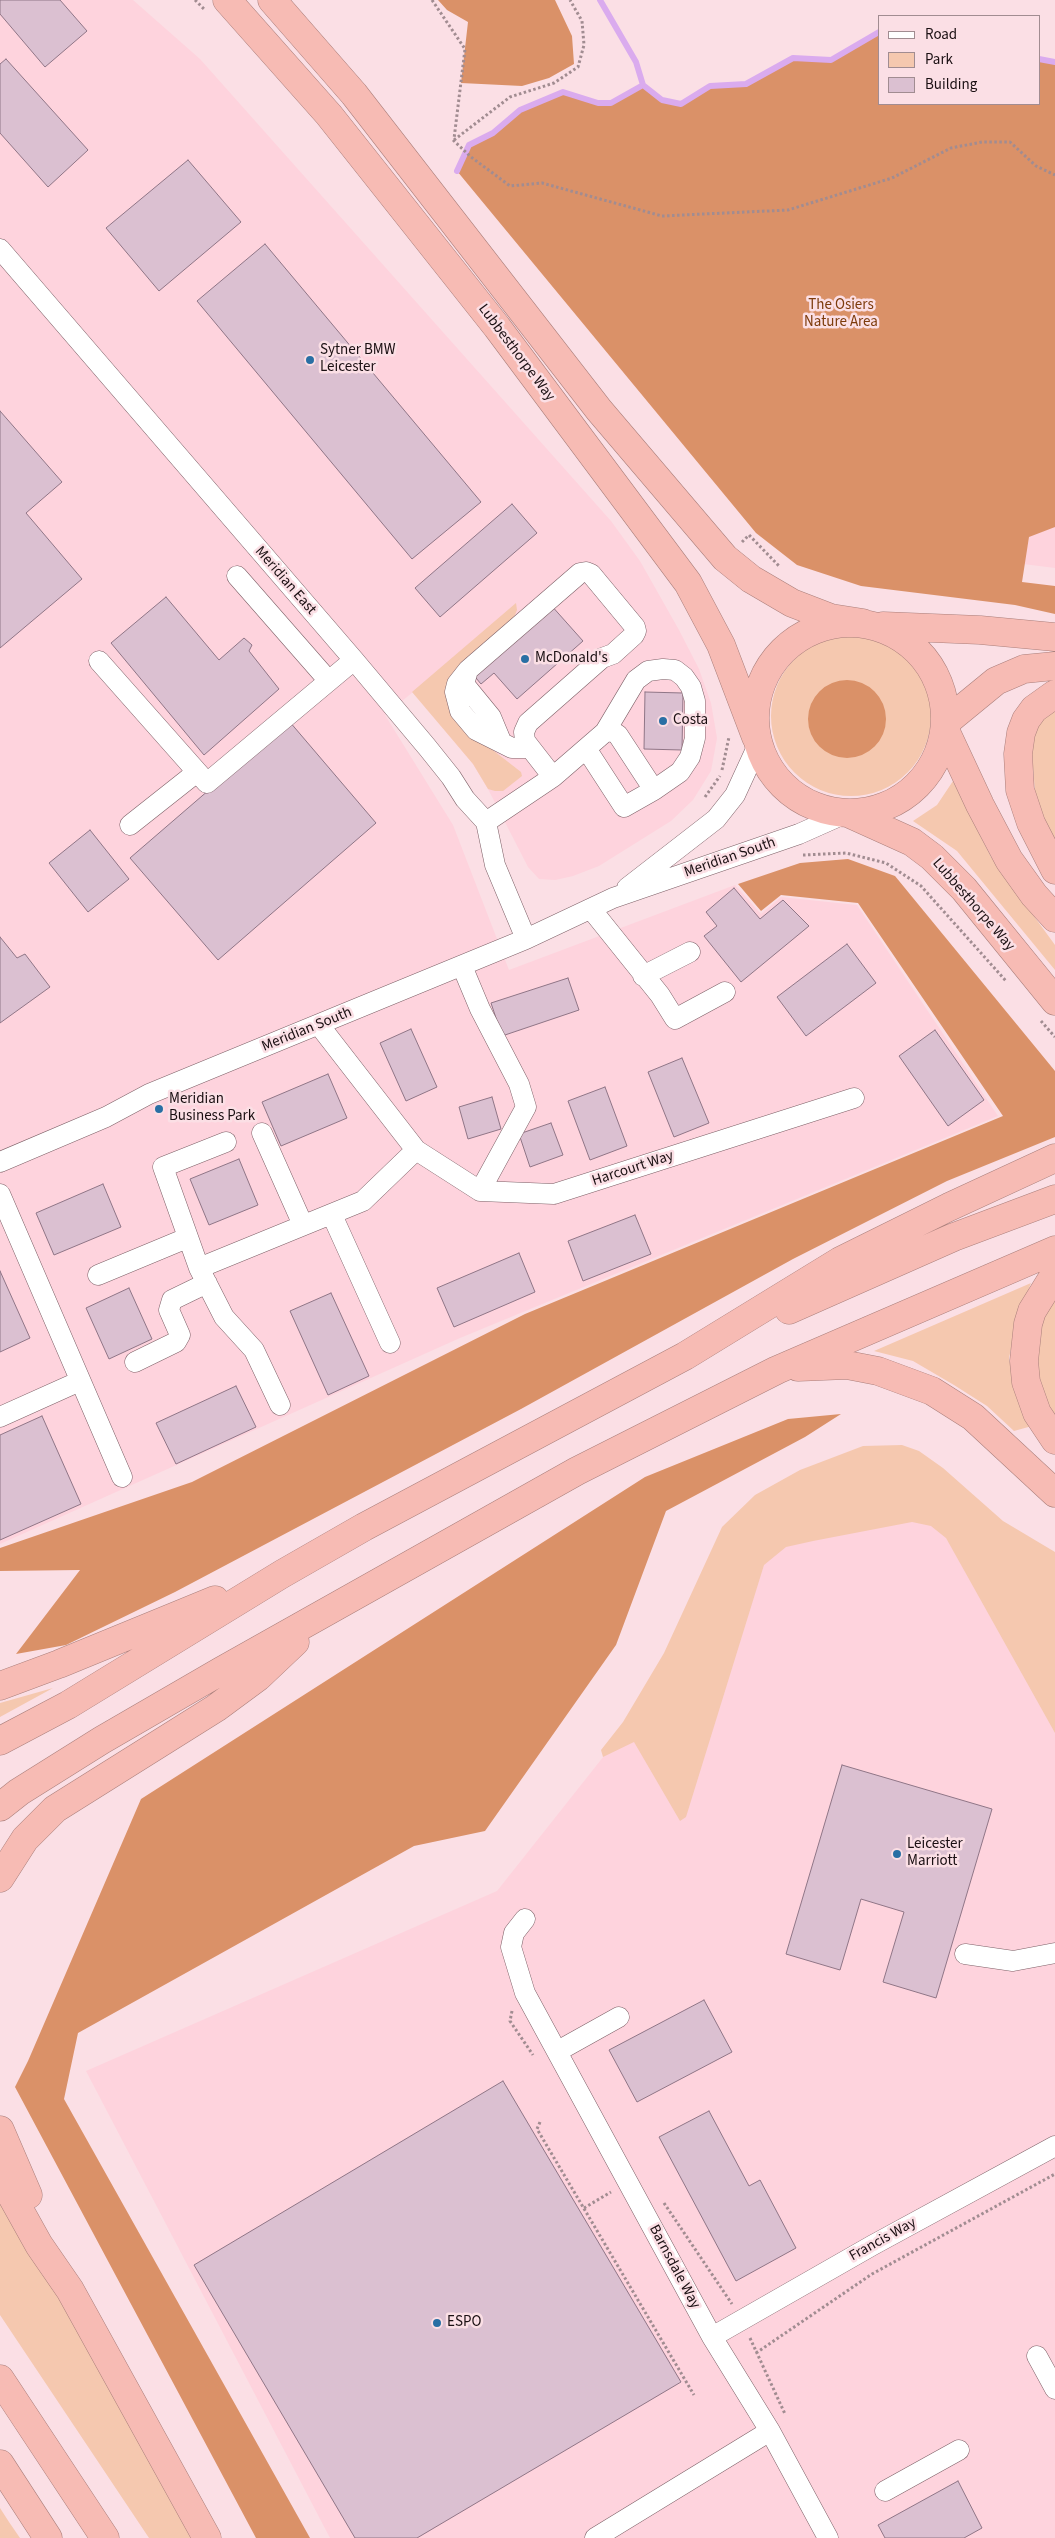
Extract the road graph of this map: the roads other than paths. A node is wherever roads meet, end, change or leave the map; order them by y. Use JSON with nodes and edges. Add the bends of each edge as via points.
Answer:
{"nodes":[{"id":1,"x":272,"y":0,"type":"edge"},
{"id":2,"x":218,"y":5,"type":"edge"},
{"id":3,"x":0,"y":249,"type":"edge"},
{"id":4,"x":236,"y":576,"type":"dead end"},
{"id":5,"x":868,"y":624,"type":"junction"},
{"id":6,"x":1055,"y":638,"type":"edge"},
{"id":7,"x":354,"y":660,"type":"junction"},
{"id":8,"x":99,"y":662,"type":"dead end"},
{"id":9,"x":1055,"y":666,"type":"edge"},
{"id":10,"x":328,"y":680,"type":"junction"},
{"id":11,"x":1055,"y":694,"type":"edge"},
{"id":12,"x":945,"y":726,"type":"junction"},
{"id":13,"x":605,"y":732,"type":"junction"},
{"id":14,"x":757,"y":741,"type":"junction"},
{"id":15,"x":528,"y":748,"type":"junction"},
{"id":16,"x":587,"y":750,"type":"junction"},
{"id":17,"x":196,"y":772,"type":"junction"},
{"id":18,"x":552,"y":777,"type":"junction"},
{"id":19,"x":654,"y":790,"type":"junction"},
{"id":20,"x":847,"y":814,"type":"junction"},
{"id":21,"x":486,"y":822,"type":"junction"},
{"id":22,"x":130,"y":825,"type":"dead end"},
{"id":23,"x":1055,"y":870,"type":"edge"},
{"id":24,"x":613,"y":898,"type":"junction"},
{"id":25,"x":591,"y":909,"type":"junction"},
{"id":26,"x":1055,"y":918,"type":"edge"},
{"id":27,"x":526,"y":939,"type":"junction"},
{"id":28,"x":690,"y":952,"type":"dead end"},
{"id":29,"x":462,"y":966,"type":"junction"},
{"id":30,"x":643,"y":976,"type":"junction"},
{"id":31,"x":725,"y":992,"type":"dead end"},
{"id":32,"x":1045,"y":1008,"type":"edge"},
{"id":33,"x":319,"y":1025,"type":"junction"},
{"id":34,"x":854,"y":1098,"type":"dead end"},
{"id":35,"x":262,"y":1133,"type":"dead end"},
{"id":36,"x":226,"y":1142,"type":"dead end"},
{"id":37,"x":416,"y":1150,"type":"junction"},
{"id":38,"x":1055,"y":1158,"type":"edge"},
{"id":39,"x":0,"y":1162,"type":"edge"},
{"id":40,"x":480,"y":1191,"type":"junction"},
{"id":41,"x":0,"y":1194,"type":"edge"},
{"id":42,"x":1055,"y":1199,"type":"edge"},
{"id":43,"x":332,"y":1215,"type":"junction"},
{"id":44,"x":303,"y":1225,"type":"junction"},
{"id":45,"x":185,"y":1231,"type":"junction"},
{"id":46,"x":1055,"y":1250,"type":"edge"},
{"id":47,"x":1055,"y":1274,"type":"edge"},
{"id":48,"x":203,"y":1275,"type":"junction"},
{"id":49,"x":98,"y":1276,"type":"dead end"},
{"id":50,"x":390,"y":1343,"type":"dead end"},
{"id":51,"x":685,"y":1356,"type":"junction"},
{"id":52,"x":135,"y":1362,"type":"dead end"},
{"id":53,"x":777,"y":1370,"type":"junction"},
{"id":54,"x":80,"y":1381,"type":"junction"},
{"id":55,"x":280,"y":1404,"type":"dead end"},
{"id":56,"x":0,"y":1417,"type":"edge"},
{"id":57,"x":1055,"y":1440,"type":"edge"},
{"id":58,"x":122,"y":1477,"type":"dead end"},
{"id":59,"x":1055,"y":1493,"type":"edge"},
{"id":60,"x":282,"y":1574,"type":"junction"},
{"id":61,"x":328,"y":1612,"type":"junction"},
{"id":62,"x":0,"y":1686,"type":"edge"},
{"id":63,"x":0,"y":1741,"type":"edge"},
{"id":64,"x":0,"y":1807,"type":"edge"},
{"id":65,"x":0,"y":1878,"type":"edge"},
{"id":66,"x":526,"y":1919,"type":"dead end"},
{"id":67,"x":1055,"y":1953,"type":"edge"},
{"id":68,"x":965,"y":1954,"type":"dead end"},
{"id":69,"x":619,"y":2017,"type":"dead end"},
{"id":70,"x":558,"y":2051,"type":"junction"},
{"id":71,"x":0,"y":2130,"type":"edge"},
{"id":72,"x":1055,"y":2146,"type":"edge"},
{"id":73,"x":0,"y":2175,"type":"edge"},
{"id":74,"x":70,"y":2290,"type":"junction"},
{"id":75,"x":712,"y":2337,"type":"junction"},
{"id":76,"x":1037,"y":2356,"type":"dead end"},
{"id":77,"x":0,"y":2379,"type":"edge"},
{"id":78,"x":1055,"y":2389,"type":"edge"},
{"id":79,"x":770,"y":2431,"type":"junction"},
{"id":80,"x":959,"y":2450,"type":"dead end"},
{"id":81,"x":0,"y":2464,"type":"edge"},
{"id":82,"x":885,"y":2491,"type":"dead end"},
{"id":83,"x":48,"y":2538,"type":"edge"},
{"id":84,"x":105,"y":2538,"type":"edge"},
{"id":85,"x":207,"y":2538,"type":"edge"},
{"id":86,"x":595,"y":2538,"type":"edge"},
{"id":87,"x":828,"y":2538,"type":"edge"}],
"edges":[{"from":1,"to":5,"type":"highway","name":"Lubbesthorpe Way","via":[[354,94],[600,410],[725,558],[751,579],[792,603],[831,618]]},
{"from":2,"to":14,"type":"highway","name":"Lubbesthorpe Way","via":[[276,55],[329,115],[497,327],[688,583],[721,646]]},
{"from":3,"to":7,"type":"street","name":"Meridian East"},
{"from":4,"to":10,"type":"street"},
{"from":5,"to":6,"type":"highway"},
{"from":5,"to":12,"type":"highway","via":[[898,635],[927,661],[939,684]]},
{"from":5,"to":14,"type":"highway","via":[[824,626],[800,637],[780,653],[760,686],[754,711]]},
{"from":7,"to":10,"type":"street"},
{"from":7,"to":21,"type":"street","name":"Meridian East"},
{"from":8,"to":17,"type":"street"},
{"from":9,"to":12,"type":"highway","via":[[1024,669],[996,681]]},
{"from":10,"to":17,"type":"street","via":[[206,783]]},
{"from":11,"to":23,"type":"highway","via":[[1034,709],[1026,720],[1018,754],[1020,790],[1031,823]]},
{"from":12,"to":20,"type":"highway","via":[[938,756],[914,790],[890,805],[864,813]]},
{"from":12,"to":26,"type":"highway","via":[[1009,860]]},
{"from":13,"to":16,"type":"street"},
{"from":13,"to":19,"type":"street","via":[[612,731],[618,735]]},
{"from":13,"to":19,"type":"street","via":[[636,680],[648,671],[675,670],[684,677],[692,687],[695,701],[695,738],[690,757],[680,772]]},
{"from":14,"to":20,"type":"highway","name":"Lubbesthorpe Way","via":[[774,776],[790,793],[821,809]]},
{"from":14,"to":24,"type":"street","name":"Meridian South","via":[[735,795],[716,820]]},
{"from":15,"to":15,"type":"street","via":[[524,732],[528,723],[602,658],[613,654],[634,636],[635,627],[591,574],[580,573],[468,670],[455,692],[460,711],[476,730],[512,748]]},
{"from":15,"to":18,"type":"street"},
{"from":16,"to":18,"type":"street"},
{"from":16,"to":19,"type":"street","via":[[624,808]]},
{"from":17,"to":22,"type":"street"},
{"from":18,"to":21,"type":"street"},
{"from":20,"to":24,"type":"street","name":"Meridian South","via":[[799,834]]},
{"from":20,"to":32,"type":"highway","name":"Lubbesthorpe Way","via":[[912,842],[932,857],[964,889]]},
{"from":21,"to":27,"type":"street","via":[[495,865]]},
{"from":24,"to":25,"type":"street","name":"Meridian South"},
{"from":25,"to":27,"type":"street","name":"Meridian South"},
{"from":25,"to":30,"type":"street"},
{"from":27,"to":29,"type":"street","name":"Meridian South"},
{"from":28,"to":30,"type":"street"},
{"from":29,"to":33,"type":"street","name":"Meridian South"},
{"from":29,"to":40,"type":"street","via":[[519,1084],[526,1107]]},
{"from":30,"to":31,"type":"street","via":[[675,1019]]},
{"from":33,"to":37,"type":"street"},
{"from":33,"to":39,"type":"street","name":"Meridian South","via":[[149,1094],[106,1118]]},
{"from":34,"to":40,"type":"street","name":"Harcourt Way","via":[[554,1194]]},
{"from":35,"to":44,"type":"street"},
{"from":36,"to":45,"type":"street","via":[[163,1167]]},
{"from":37,"to":40,"type":"street"},
{"from":37,"to":43,"type":"street","via":[[363,1201]]},
{"from":38,"to":51,"type":"highway","via":[[948,1206],[840,1261]]},
{"from":41,"to":54,"type":"street"},
{"from":42,"to":51,"type":"highway","via":[[954,1237]]},
{"from":43,"to":44,"type":"street"},
{"from":43,"to":50,"type":"street"},
{"from":44,"to":48,"type":"street"},
{"from":45,"to":48,"type":"street"},
{"from":45,"to":49,"type":"street"},
{"from":46,"to":53,"type":"highway"},
{"from":47,"to":57,"type":"highway","via":[[1032,1311],[1024,1361],[1026,1382],[1037,1413]]},
{"from":48,"to":52,"type":"street","via":[[172,1300],[169,1310],[180,1335],[176,1342]]},
{"from":48,"to":55,"type":"street","via":[[224,1317],[254,1350]]},
{"from":51,"to":60,"type":"highway"},
{"from":53,"to":59,"type":"highway","via":[[847,1364],[878,1371],[932,1391],[973,1417]]},
{"from":53,"to":61,"type":"highway","via":[[576,1471]]},
{"from":54,"to":56,"type":"street"},
{"from":54,"to":58,"type":"street"},
{"from":60,"to":62,"type":"highway"},
{"from":60,"to":63,"type":"highway","via":[[68,1705]]},
{"from":61,"to":64,"type":"highway","via":[[102,1740]]},
{"from":61,"to":65,"type":"highway","via":[[258,1677],[216,1708],[55,1809],[25,1839]]},
{"from":66,"to":70,"type":"street","name":"Barnsdale Way","via":[[514,1933],[511,1947],[525,1993]]},
{"from":67,"to":68,"type":"street","via":[[1013,1961]]},
{"from":69,"to":70,"type":"street"},
{"from":70,"to":75,"type":"street","name":"Barnsdale Way"},
{"from":71,"to":74,"type":"highway"},
{"from":72,"to":75,"type":"street","name":"Francis Way"},
{"from":73,"to":74,"type":"highway","via":[[39,2245]]},
{"from":74,"to":85,"type":"highway"},
{"from":75,"to":79,"type":"street","name":"Barnsdale Way"},
{"from":76,"to":78,"type":"street"},
{"from":77,"to":84,"type":"highway"},
{"from":79,"to":86,"type":"street"},
{"from":79,"to":87,"type":"street","name":"Barnsdale Way"},
{"from":80,"to":82,"type":"street"},
{"from":81,"to":83,"type":"highway"}]}
